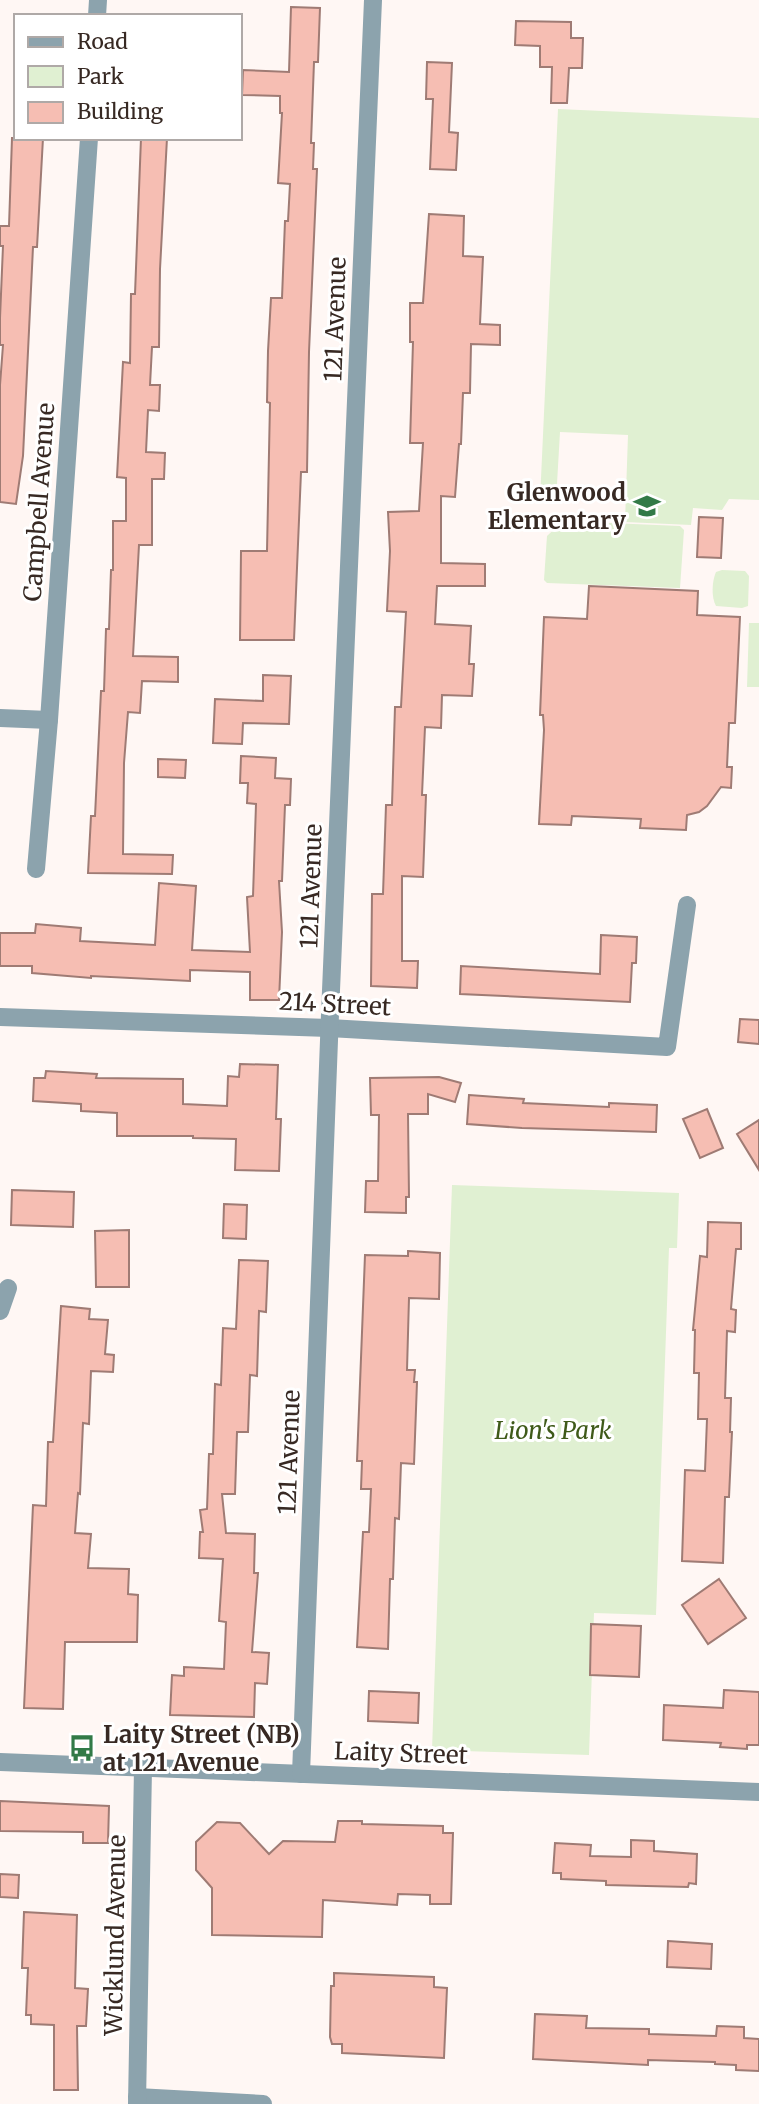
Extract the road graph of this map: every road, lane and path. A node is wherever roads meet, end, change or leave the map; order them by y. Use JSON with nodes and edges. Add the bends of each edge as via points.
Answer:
{"nodes":[{"id":1,"x":373,"y":0,"type":"edge"},
{"id":2,"x":89,"y":140,"type":"edge"},
{"id":3,"x":0,"y":718,"type":"edge"},
{"id":4,"x":49,"y":720,"type":"junction"},
{"id":5,"x":36,"y":869,"type":"dead end"},
{"id":6,"x":687,"y":905,"type":"dead end"},
{"id":7,"x":0,"y":1017,"type":"edge"},
{"id":8,"x":329,"y":1028,"type":"junction"},
{"id":9,"x":8,"y":1289,"type":"dead end"},
{"id":10,"x":0,"y":1311,"type":"edge"},
{"id":11,"x":0,"y":1762,"type":"edge"},
{"id":12,"x":143,"y":1768,"type":"junction"},
{"id":13,"x":301,"y":1774,"type":"junction"},
{"id":14,"x":759,"y":1792,"type":"edge"},
{"id":15,"x":137,"y":2101,"type":"edge"},
{"id":16,"x":263,"y":2104,"type":"edge"}],
"edges":[{"from":1,"to":8,"type":"street","name":"121 Avenue"},
{"from":2,"to":4,"type":"street","name":"Campbell Avenue"},
{"from":3,"to":4,"type":"street"},
{"from":4,"to":5,"type":"street","name":"Campbell Avenue"},
{"from":6,"to":8,"type":"street","name":"214 Street","via":[[667,1047]]},
{"from":7,"to":8,"type":"street","name":"214 Street"},
{"from":8,"to":13,"type":"street","name":"121 Avenue"},
{"from":9,"to":10,"type":"street"},
{"from":11,"to":12,"type":"street","name":"Laity Street"},
{"from":12,"to":13,"type":"street","name":"Laity Street"},
{"from":12,"to":15,"type":"street","name":"Wicklund Avenue"},
{"from":13,"to":14,"type":"street","name":"Laity Street"},
{"from":15,"to":16,"type":"street"}]}
